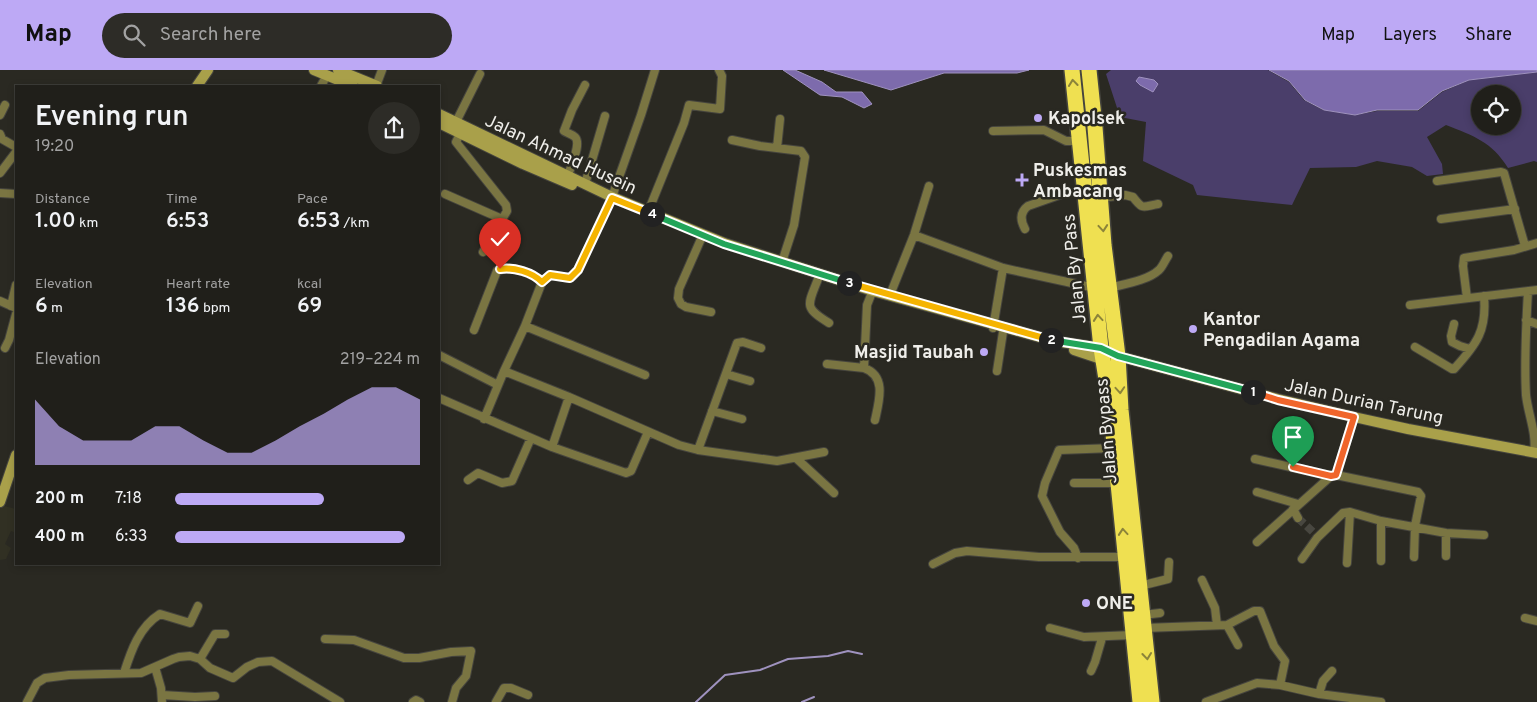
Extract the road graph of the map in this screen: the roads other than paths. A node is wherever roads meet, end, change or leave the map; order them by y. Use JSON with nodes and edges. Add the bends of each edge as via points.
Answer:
{"nodes":[{"id":1,"x":208,"y":70,"type":"edge"},
{"id":2,"x":338,"y":70,"type":"edge"},
{"id":3,"x":382,"y":70,"type":"edge"},
{"id":4,"x":655,"y":70,"type":"edge"},
{"id":5,"x":1072,"y":70,"type":"edge"},
{"id":6,"x":1089,"y":70,"type":"edge"},
{"id":7,"x":721,"y":71,"type":"edge"},
{"id":8,"x":320,"y":72,"type":"edge"},
{"id":9,"x":480,"y":74,"type":"dead end"},
{"id":10,"x":198,"y":85,"type":"edge"},
{"id":11,"x":321,"y":85,"type":"edge"},
{"id":12,"x":350,"y":85,"type":"edge"},
{"id":13,"x":374,"y":85,"type":"edge"},
{"id":14,"x":376,"y":85,"type":"edge"},
{"id":15,"x":585,"y":85,"type":"dead end"},
{"id":16,"x":5,"y":105,"type":"dead end"},
{"id":17,"x":440,"y":114,"type":"edge"},
{"id":18,"x":0,"y":115,"type":"edge"},
{"id":19,"x":604,"y":116,"type":"dead end"},
{"id":20,"x":780,"y":119,"type":"dead end"},
{"id":21,"x":456,"y":122,"type":"junction"},
{"id":22,"x":440,"y":124,"type":"edge"},
{"id":23,"x":993,"y":130,"type":"dead end"},
{"id":24,"x":0,"y":134,"type":"edge"},
{"id":25,"x":460,"y":134,"type":"junction"},
{"id":26,"x":1078,"y":136,"type":"junction"},
{"id":27,"x":732,"y":140,"type":"dead end"},
{"id":28,"x":15,"y":146,"type":"edge"},
{"id":29,"x":777,"y":148,"type":"junction"},
{"id":30,"x":15,"y":153,"type":"edge"},
{"id":31,"x":0,"y":173,"type":"edge"},
{"id":32,"x":568,"y":176,"type":"junction"},
{"id":33,"x":1437,"y":181,"type":"dead end"},
{"id":34,"x":584,"y":184,"type":"junction"},
{"id":35,"x":929,"y":186,"type":"dead end"},
{"id":36,"x":0,"y":193,"type":"edge"},
{"id":37,"x":15,"y":194,"type":"edge"},
{"id":38,"x":445,"y":194,"type":"dead end"},
{"id":39,"x":1090,"y":196,"type":"junction"},
{"id":40,"x":612,"y":199,"type":"junction"},
{"id":41,"x":1158,"y":204,"type":"dead end"},
{"id":42,"x":1515,"y":210,"type":"junction"},
{"id":43,"x":648,"y":212,"type":"junction"},
{"id":44,"x":502,"y":219,"type":"junction"},
{"id":45,"x":1441,"y":220,"type":"dead end"},
{"id":46,"x":1025,"y":229,"type":"dead end"},
{"id":47,"x":914,"y":235,"type":"junction"},
{"id":48,"x":701,"y":239,"type":"junction"},
{"id":49,"x":1537,"y":243,"type":"edge"},
{"id":50,"x":1525,"y":246,"type":"junction"},
{"id":51,"x":483,"y":252,"type":"dead end"},
{"id":52,"x":1168,"y":256,"type":"dead end"},
{"id":53,"x":782,"y":262,"type":"junction"},
{"id":54,"x":1003,"y":268,"type":"junction"},
{"id":55,"x":818,"y":279,"type":"junction"},
{"id":56,"x":542,"y":282,"type":"junction"},
{"id":57,"x":1102,"y":288,"type":"junction"},
{"id":58,"x":1537,"y":290,"type":"edge"},
{"id":59,"x":1528,"y":291,"type":"junction"},
{"id":60,"x":871,"y":295,"type":"junction"},
{"id":61,"x":890,"y":295,"type":"junction"},
{"id":62,"x":1484,"y":296,"type":"junction"},
{"id":63,"x":1467,"y":298,"type":"junction"},
{"id":64,"x":0,"y":301,"type":"edge"},
{"id":65,"x":1410,"y":305,"type":"dead end"},
{"id":66,"x":14,"y":307,"type":"edge"},
{"id":67,"x":711,"y":312,"type":"dead end"},
{"id":68,"x":15,"y":318,"type":"edge"},
{"id":69,"x":1526,"y":320,"type":"junction"},
{"id":70,"x":829,"y":323,"type":"dead end"},
{"id":71,"x":1454,"y":324,"type":"dead end"},
{"id":72,"x":1537,"y":324,"type":"edge"},
{"id":73,"x":525,"y":326,"type":"junction"},
{"id":74,"x":996,"y":328,"type":"junction"},
{"id":75,"x":474,"y":330,"type":"dead end"},
{"id":76,"x":1415,"y":347,"type":"dead end"},
{"id":77,"x":5,"y":348,"type":"dead end"},
{"id":78,"x":761,"y":348,"type":"dead end"},
{"id":79,"x":1470,"y":349,"type":"junction"},
{"id":80,"x":1107,"y":355,"type":"junction"},
{"id":81,"x":440,"y":356,"type":"edge"},
{"id":82,"x":827,"y":364,"type":"dead end"},
{"id":83,"x":864,"y":368,"type":"junction"},
{"id":84,"x":504,"y":371,"type":"junction"},
{"id":85,"x":997,"y":371,"type":"dead end"},
{"id":86,"x":726,"y":374,"type":"junction"},
{"id":87,"x":645,"y":375,"type":"dead end"},
{"id":88,"x":750,"y":381,"type":"dead end"},
{"id":89,"x":498,"y":385,"type":"junction"},
{"id":90,"x":569,"y":397,"type":"junction"},
{"id":91,"x":440,"y":398,"type":"edge"},
{"id":92,"x":712,"y":411,"type":"junction"},
{"id":93,"x":1354,"y":417,"type":"junction"},
{"id":94,"x":484,"y":419,"type":"junction"},
{"id":95,"x":742,"y":419,"type":"dead end"},
{"id":96,"x":875,"y":420,"type":"dead end"},
{"id":97,"x":648,"y":432,"type":"junction"},
{"id":98,"x":531,"y":438,"type":"junction"},
{"id":99,"x":552,"y":446,"type":"junction"},
{"id":100,"x":1114,"y":448,"type":"junction"},
{"id":101,"x":698,"y":450,"type":"junction"},
{"id":102,"x":824,"y":452,"type":"dead end"},
{"id":103,"x":1536,"y":453,"type":"edge"},
{"id":104,"x":15,"y":458,"type":"edge"},
{"id":105,"x":796,"y":458,"type":"junction"},
{"id":106,"x":1255,"y":459,"type":"dead end"},
{"id":107,"x":1334,"y":476,"type":"junction"},
{"id":108,"x":468,"y":480,"type":"dead end"},
{"id":109,"x":1074,"y":483,"type":"dead end"},
{"id":110,"x":1117,"y":483,"type":"junction"},
{"id":111,"x":1257,"y":492,"type":"dead end"},
{"id":112,"x":834,"y":493,"type":"dead end"},
{"id":113,"x":0,"y":502,"type":"edge"},
{"id":114,"x":1295,"y":507,"type":"junction"},
{"id":115,"x":1350,"y":512,"type":"junction"},
{"id":116,"x":1298,"y":518,"type":"tunnel mouth"},
{"id":117,"x":1382,"y":521,"type":"junction"},
{"id":118,"x":1415,"y":526,"type":"junction"},
{"id":119,"x":1446,"y":533,"type":"junction"},
{"id":120,"x":1484,"y":535,"type":"dead end"},
{"id":121,"x":1257,"y":542,"type":"dead end"},
{"id":122,"x":1446,"y":556,"type":"dead end"},
{"id":123,"x":1414,"y":557,"type":"dead end"},
{"id":124,"x":1078,"y":558,"type":"junction"},
{"id":125,"x":1302,"y":559,"type":"dead end"},
{"id":126,"x":1129,"y":561,"type":"junction"},
{"id":127,"x":1381,"y":561,"type":"dead end"},
{"id":128,"x":1169,"y":562,"type":"dead end"},
{"id":129,"x":1347,"y":563,"type":"dead end"},
{"id":130,"x":934,"y":564,"type":"dead end"},
{"id":131,"x":1202,"y":580,"type":"dead end"},
{"id":132,"x":1140,"y":586,"type":"junction"},
{"id":133,"x":198,"y":606,"type":"dead end"},
{"id":134,"x":1160,"y":613,"type":"dead end"},
{"id":135,"x":1524,"y":618,"type":"dead end"},
{"id":136,"x":1537,"y":621,"type":"edge"},
{"id":137,"x":1227,"y":624,"type":"junction"},
{"id":138,"x":1217,"y":625,"type":"junction"},
{"id":139,"x":1140,"y":626,"type":"junction"},
{"id":140,"x":1050,"y":628,"type":"dead end"},
{"id":141,"x":225,"y":634,"type":"dead end"},
{"id":142,"x":1102,"y":638,"type":"junction"},
{"id":143,"x":325,"y":639,"type":"dead end"},
{"id":144,"x":1238,"y":644,"type":"dead end"},
{"id":145,"x":200,"y":659,"type":"junction"},
{"id":146,"x":156,"y":667,"type":"junction"},
{"id":147,"x":1091,"y":671,"type":"dead end"},
{"id":148,"x":1332,"y":671,"type":"dead end"},
{"id":149,"x":124,"y":673,"type":"junction"},
{"id":150,"x":1280,"y":685,"type":"junction"},
{"id":151,"x":1319,"y":694,"type":"junction"},
{"id":152,"x":528,"y":695,"type":"dead end"},
{"id":153,"x":215,"y":696,"type":"dead end"},
{"id":154,"x":162,"y":698,"type":"edge"},
{"id":155,"x":195,"y":700,"type":"edge"},
{"id":156,"x":1361,"y":701,"type":"edge"},
{"id":157,"x":27,"y":702,"type":"edge"},
{"id":158,"x":340,"y":702,"type":"edge"},
{"id":159,"x":412,"y":702,"type":"edge"},
{"id":160,"x":420,"y":702,"type":"edge"},
{"id":161,"x":452,"y":702,"type":"edge"},
{"id":162,"x":496,"y":702,"type":"edge"},
{"id":163,"x":1140,"y":702,"type":"edge"},
{"id":164,"x":1152,"y":702,"type":"edge"},
{"id":165,"x":1206,"y":702,"type":"edge"},
{"id":166,"x":1381,"y":702,"type":"edge"}],
"edges":[{"from":1,"to":10,"type":"main road"},
{"from":2,"to":13,"type":"main road"},
{"from":3,"to":14,"type":"street"},
{"from":4,"to":40,"type":"street"},
{"from":26,"to":5,"type":"highway","name":"Jalan By Pass","one_way":true},
{"from":6,"to":39,"type":"highway","name":"Jalan Bypass","via":[[1095,127]]},
{"from":7,"to":43,"type":"street","via":[[720,109],[689,105]]},
{"from":8,"to":11,"type":"street"},
{"from":8,"to":12,"type":"main road"},
{"from":9,"to":21,"type":"street"},
{"from":15,"to":32,"type":"street","via":[[564,131],[574,136],[577,142]]},
{"from":16,"to":18,"type":"street"},
{"from":17,"to":21,"type":"main road","name":"Jalan Ahmad Husein"},
{"from":19,"to":34,"type":"street"},
{"from":20,"to":29,"type":"street"},
{"from":21,"to":32,"type":"main road","name":"Jalan Ahmad Husein"},
{"from":22,"to":25,"type":"main road","name":"Jalan Ahmad Husein"},
{"from":23,"to":26,"type":"street","via":[[1044,130],[1066,141]]},
{"from":24,"to":28,"type":"street","via":[[2,139]]},
{"from":25,"to":40,"type":"main road","name":"Jalan Ahmad Husein","via":[[523,164]]},
{"from":25,"to":44,"type":"street","via":[[456,142],[506,205]]},
{"from":26,"to":39,"type":"highway","name":"Jalan By Pass"},
{"from":27,"to":29,"type":"street"},
{"from":29,"to":53,"type":"street","via":[[802,151],[805,157],[794,225]]},
{"from":30,"to":31,"type":"street"},
{"from":32,"to":34,"type":"main road","name":"Jalan Ahmad Husein"},
{"from":33,"to":42,"type":"street","via":[[1503,173]]},
{"from":34,"to":40,"type":"main road","name":"Jalan Ahmad Husein"},
{"from":35,"to":47,"type":"street"},
{"from":36,"to":37,"type":"street"},
{"from":38,"to":44,"type":"street"},
{"from":39,"to":41,"type":"street","via":[[1125,195],[1133,197],[1142,207]]},
{"from":39,"to":46,"type":"street","via":[[1062,194],[1028,206],[1021,216]]},
{"from":39,"to":57,"type":"highway","name":"Jalan Bypass"},
{"from":40,"to":43,"type":"main road","name":"Jalan Ahmad Husein"},
{"from":40,"to":48,"type":"main road","name":"Jalan Ahmad Husein"},
{"from":40,"to":56,"type":"street","via":[[578,270],[569,277],[550,275]]},
{"from":42,"to":45,"type":"street"},
{"from":42,"to":50,"type":"street"},
{"from":43,"to":53,"type":"main road","name":"Jalan Ahmad Husein","via":[[724,244]]},
{"from":44,"to":51,"type":"street"},
{"from":47,"to":54,"type":"street"},
{"from":47,"to":61,"type":"street"},
{"from":48,"to":55,"type":"main road","name":"Jalan Ahmad Husein"},
{"from":48,"to":67,"type":"street","via":[[678,298],[686,307]]},
{"from":49,"to":50,"type":"street"},
{"from":50,"to":63,"type":"street","via":[[1464,258],[1462,266]]},
{"from":52,"to":57,"type":"street","via":[[1157,272]]},
{"from":53,"to":61,"type":"main road","name":"Jalan Ahmad Husein"},
{"from":54,"to":57,"type":"street"},
{"from":54,"to":74,"type":"street"},
{"from":55,"to":60,"type":"main road","name":"Jalan Ahmad Husein"},
{"from":55,"to":70,"type":"street","via":[[810,306],[813,313]]},
{"from":56,"to":73,"type":"street"},
{"from":56,"to":75,"type":"street","via":[[521,271],[497,270]]},
{"from":57,"to":80,"type":"highway","name":"Jalan Bypass"},
{"from":58,"to":59,"type":"street"},
{"from":59,"to":62,"type":"street"},
{"from":59,"to":69,"type":"street"},
{"from":60,"to":74,"type":"main road","name":"Jalan Ahmad Husein"},
{"from":60,"to":83,"type":"street","via":[[867,305]]},
{"from":61,"to":74,"type":"main road","name":"Jalan Ahmad Husein"},
{"from":62,"to":63,"type":"street"},
{"from":62,"to":79,"type":"street","via":[[1482,330]]},
{"from":63,"to":65,"type":"street"},
{"from":64,"to":66,"type":"street"},
{"from":68,"to":77,"type":"street"},
{"from":69,"to":72,"type":"street"},
{"from":69,"to":103,"type":"street","via":[[1525,380]]},
{"from":71,"to":79,"type":"street","via":[[1452,342]]},
{"from":73,"to":84,"type":"street"},
{"from":73,"to":87,"type":"street"},
{"from":74,"to":80,"type":"main road","name":"Jalan Ahmad Husein","via":[[1082,352]]},
{"from":74,"to":85,"type":"street"},
{"from":76,"to":79,"type":"street","via":[[1453,370]]},
{"from":78,"to":86,"type":"street","via":[[738,342]]},
{"from":80,"to":93,"type":"main road","name":"Jalan Durian Tarung"},
{"from":80,"to":100,"type":"highway"},
{"from":80,"to":126,"type":"highway","name":"Jalan Bypass","one_way":true,"via":[[1122,420]]},
{"from":81,"to":89,"type":"street"},
{"from":82,"to":83,"type":"street"},
{"from":83,"to":96,"type":"street","via":[[872,372],[880,385]]},
{"from":84,"to":89,"type":"street"},
{"from":84,"to":90,"type":"street"},
{"from":86,"to":88,"type":"street"},
{"from":86,"to":92,"type":"street"},
{"from":89,"to":94,"type":"street"},
{"from":90,"to":97,"type":"street"},
{"from":90,"to":99,"type":"street"},
{"from":91,"to":94,"type":"street"},
{"from":92,"to":95,"type":"street"},
{"from":92,"to":101,"type":"street"},
{"from":93,"to":103,"type":"main road","name":"Jalan Durian Tarung"},
{"from":93,"to":107,"type":"street"},
{"from":94,"to":98,"type":"street"},
{"from":97,"to":99,"type":"street","via":[[628,473]]},
{"from":97,"to":101,"type":"street"},
{"from":98,"to":99,"type":"street"},
{"from":98,"to":108,"type":"street","via":[[512,480],[502,483],[478,473]]},
{"from":100,"to":110,"type":"highway"},
{"from":100,"to":124,"type":"street","via":[[1059,450],[1045,483],[1042,496],[1060,532]]},
{"from":101,"to":105,"type":"street","via":[[770,461]]},
{"from":102,"to":105,"type":"street"},
{"from":104,"to":113,"type":"main road"},
{"from":105,"to":112,"type":"street"},
{"from":106,"to":107,"type":"street"},
{"from":107,"to":114,"type":"street"},
{"from":107,"to":118,"type":"street","via":[[1418,492],[1421,496]]},
{"from":109,"to":110,"type":"street"},
{"from":126,"to":110,"type":"highway","one_way":true},
{"from":111,"to":114,"type":"street"},
{"from":114,"to":116,"type":"street"},
{"from":114,"to":121,"type":"street"},
{"from":115,"to":117,"type":"street"},
{"from":115,"to":125,"type":"street","via":[[1341,514],[1315,535]]},
{"from":115,"to":129,"type":"street"},
{"from":117,"to":118,"type":"street"},
{"from":117,"to":127,"type":"street"},
{"from":118,"to":119,"type":"street"},
{"from":118,"to":123,"type":"street"},
{"from":119,"to":120,"type":"street"},
{"from":119,"to":122,"type":"street"},
{"from":124,"to":126,"type":"street"},
{"from":124,"to":130,"type":"street","via":[[967,551],[955,553]]},
{"from":126,"to":132,"type":"highway","name":"Jalan Bypass"},
{"from":126,"to":139,"type":"highway"},
{"from":128,"to":132,"type":"street","via":[[1167,580]]},
{"from":131,"to":138,"type":"street","via":[[1215,608]]},
{"from":132,"to":139,"type":"highway","name":"Jalan Bypass"},
{"from":133,"to":149,"type":"street","via":[[190,623],[160,614],[149,622],[135,643]]},
{"from":134,"to":139,"type":"street"},
{"from":135,"to":136,"type":"street"},
{"from":137,"to":138,"type":"street"},
{"from":137,"to":144,"type":"street"},
{"from":137,"to":150,"type":"street","via":[[1256,610],[1262,612],[1274,646],[1285,661]]},
{"from":138,"to":139,"type":"street"},
{"from":139,"to":142,"type":"street"},
{"from":139,"to":163,"type":"highway"},
{"from":139,"to":164,"type":"highway","name":"Jalan Bypass","one_way":true},
{"from":140,"to":142,"type":"street","via":[[1078,636]]},
{"from":141,"to":145,"type":"street","via":[[215,634]]},
{"from":142,"to":147,"type":"street"},
{"from":143,"to":161,"type":"street","via":[[354,640],[404,658],[471,651],[465,678],[456,688]]},
{"from":145,"to":146,"type":"street","via":[[190,656],[173,658]]},
{"from":145,"to":158,"type":"street","via":[[210,668],[233,678],[258,662],[272,661]]},
{"from":146,"to":149,"type":"street","via":[[141,673]]},
{"from":146,"to":154,"type":"street"},
{"from":148,"to":151,"type":"street","via":[[1323,681]]},
{"from":149,"to":157,"type":"street","via":[[45,678],[37,683]]},
{"from":150,"to":151,"type":"street"},
{"from":150,"to":165,"type":"street","via":[[1252,683]]},
{"from":151,"to":156,"type":"street"},
{"from":152,"to":162,"type":"street","via":[[504,688]]},
{"from":153,"to":155,"type":"street"},
{"from":154,"to":155,"type":"street"},
{"from":156,"to":166,"type":"street"},
{"from":159,"to":160,"type":"street"}]}
